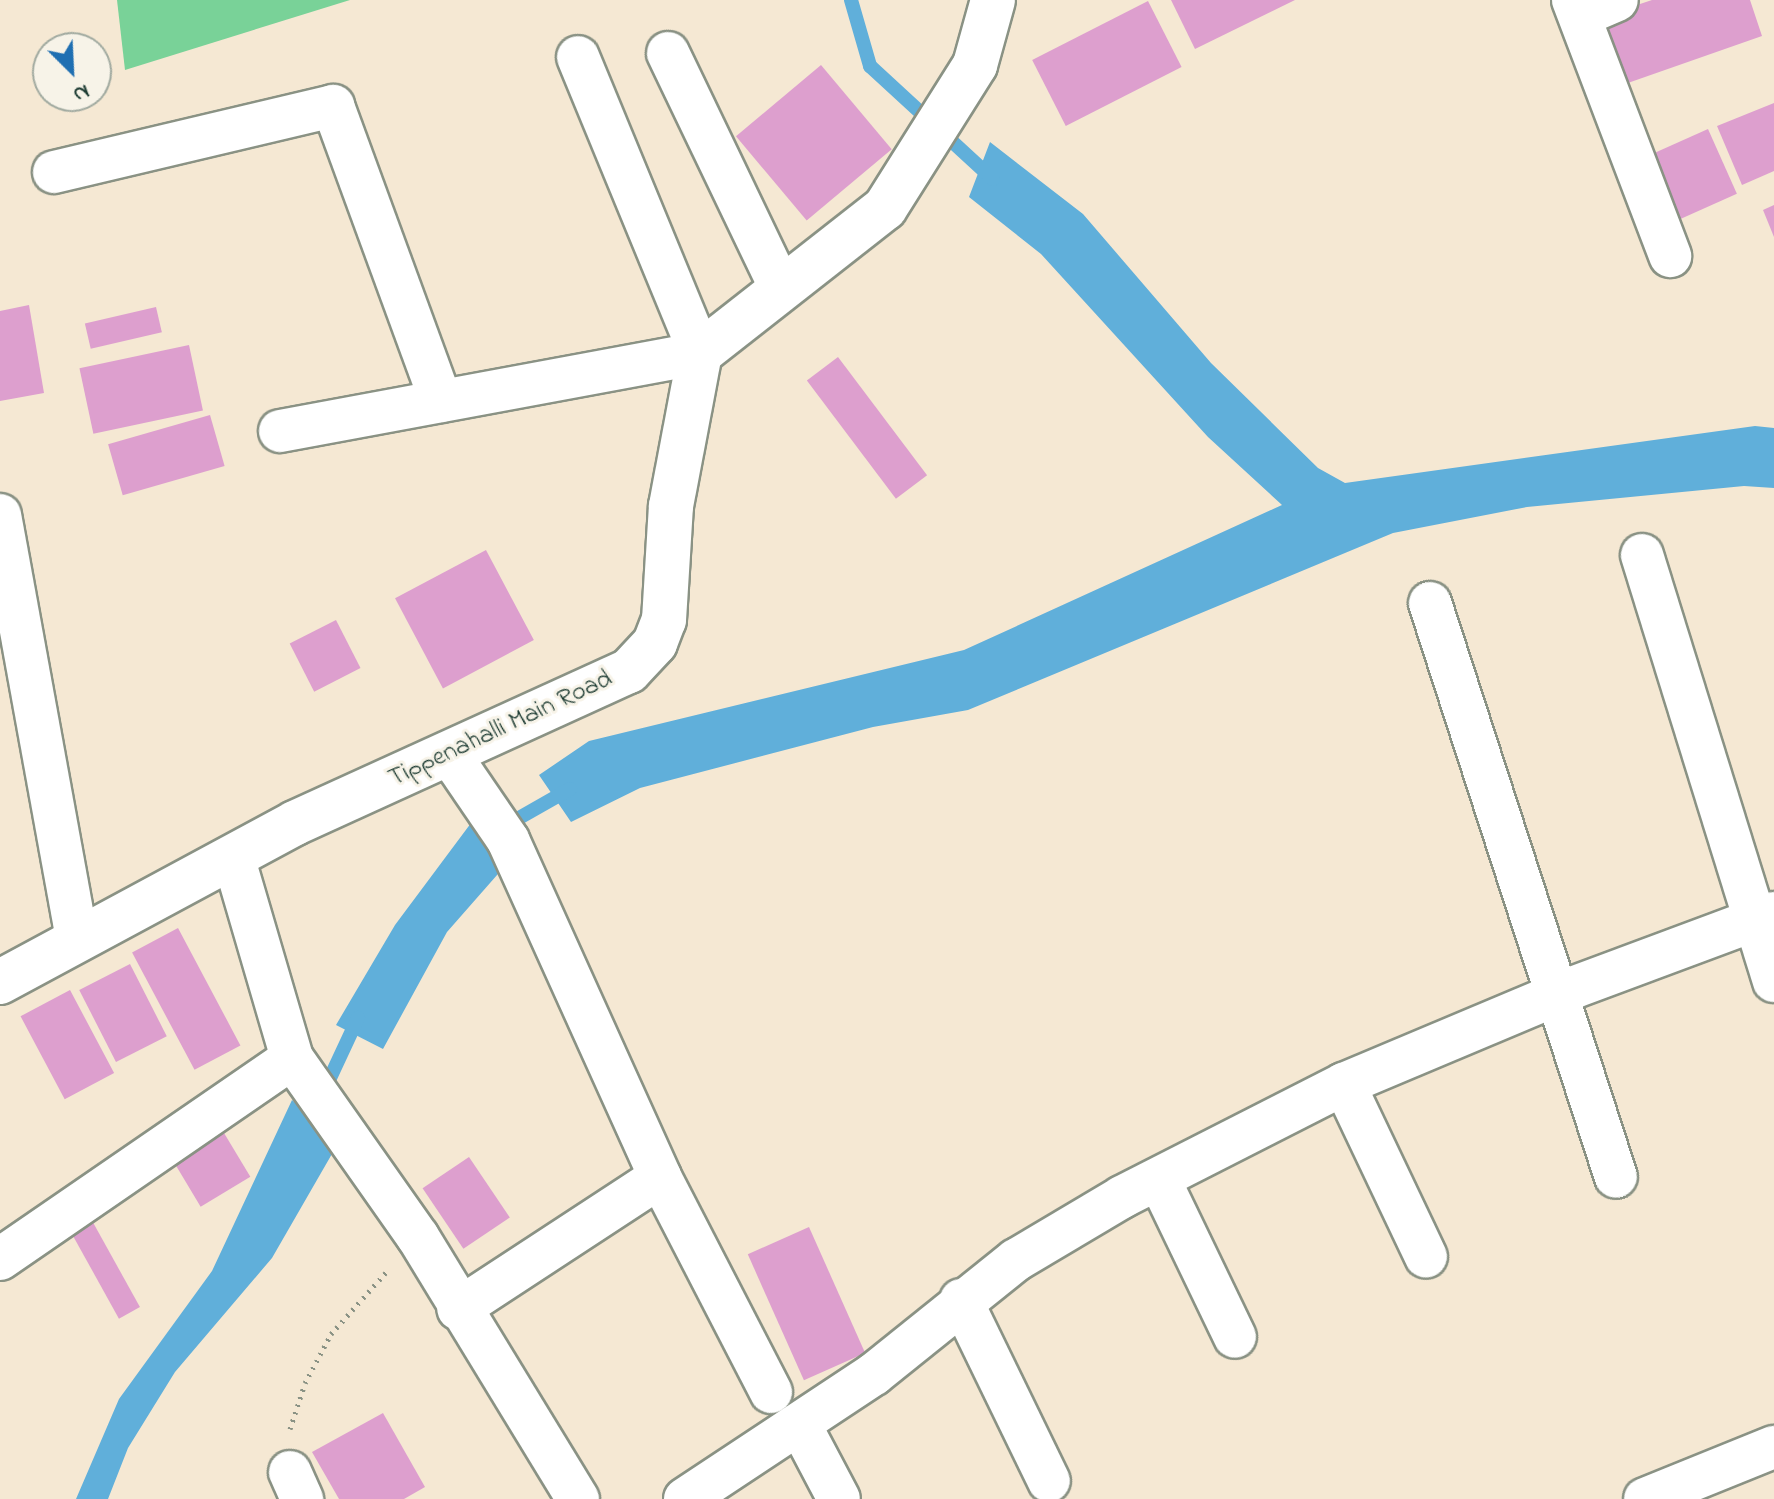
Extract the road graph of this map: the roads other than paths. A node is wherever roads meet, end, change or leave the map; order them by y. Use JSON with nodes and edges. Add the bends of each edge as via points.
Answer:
{"nodes":[{"id":1,"x":993,"y":0,"type":"edge"},
{"id":2,"x":1590,"y":5,"type":"edge"},
{"id":3,"x":668,"y":53,"type":"dead end"},
{"id":4,"x":578,"y":57,"type":"dead end"},
{"id":5,"x":54,"y":172,"type":"dead end"},
{"id":6,"x":1670,"y":256,"type":"dead end"},
{"id":7,"x":781,"y":289,"type":"junction"},
{"id":8,"x":700,"y":353,"type":"junction"},
{"id":9,"x":441,"y":401,"type":"junction"},
{"id":10,"x":280,"y":431,"type":"dead end"},
{"id":11,"x":0,"y":515,"type":"edge"},
{"id":12,"x":1642,"y":555,"type":"dead end"},
{"id":13,"x":1430,"y":603,"type":"dead end"},
{"id":14,"x":9,"y":619,"type":"edge"},
{"id":15,"x":450,"y":755,"type":"junction"},
{"id":16,"x":233,"y":856,"type":"junction"},
{"id":17,"x":1764,"y":917,"type":"edge"},
{"id":18,"x":77,"y":938,"type":"junction"},
{"id":19,"x":1774,"y":981,"type":"edge"},
{"id":20,"x":0,"y":982,"type":"edge"},
{"id":21,"x":1557,"y":995,"type":"junction"},
{"id":22,"x":296,"y":1064,"type":"junction"},
{"id":23,"x":1344,"y":1084,"type":"junction"},
{"id":24,"x":660,"y":1177,"type":"junction"},
{"id":25,"x":1616,"y":1177,"type":"dead end"},
{"id":26,"x":1159,"y":1179,"type":"junction"},
{"id":27,"x":1426,"y":1257,"type":"dead end"},
{"id":28,"x":0,"y":1259,"type":"edge"},
{"id":29,"x":961,"y":1300,"type":"junction"},
{"id":30,"x":458,"y":1309,"type":"junction"},
{"id":31,"x":1235,"y":1337,"type":"dead end"},
{"id":32,"x":771,"y":1392,"type":"dead end"},
{"id":33,"x":801,"y":1427,"type":"junction"},
{"id":34,"x":1774,"y":1447,"type":"edge"},
{"id":35,"x":1049,"y":1481,"type":"dead end"},
{"id":36,"x":578,"y":1499,"type":"edge"},
{"id":37,"x":685,"y":1499,"type":"edge"},
{"id":38,"x":839,"y":1499,"type":"edge"},
{"id":39,"x":1645,"y":1499,"type":"edge"}],
"edges":[{"from":1,"to":7,"type":"street","via":[[975,65],[885,208]]},
{"from":2,"to":6,"type":"street"},
{"from":3,"to":7,"type":"street"},
{"from":4,"to":8,"type":"street"},
{"from":5,"to":9,"type":"street","via":[[333,106]]},
{"from":7,"to":8,"type":"street"},
{"from":8,"to":9,"type":"street"},
{"from":8,"to":15,"type":"street","name":"Tippenahalli Main Road","via":[[671,506],[664,620],[655,643],[629,671]]},
{"from":9,"to":10,"type":"street"},
{"from":11,"to":14,"type":"street"},
{"from":12,"to":17,"type":"street"},
{"from":13,"to":21,"type":"street"},
{"from":14,"to":18,"type":"street"},
{"from":15,"to":16,"type":"street","name":"Tippenahalli Main Road"},
{"from":15,"to":24,"type":"street","via":[[504,835]]},
{"from":16,"to":18,"type":"street","name":"Tippenahalli Main Road"},
{"from":16,"to":22,"type":"street"},
{"from":17,"to":19,"type":"street"},
{"from":17,"to":21,"type":"street"},
{"from":18,"to":20,"type":"street","name":"Tippenahalli Main Road"},
{"from":21,"to":23,"type":"street"},
{"from":21,"to":25,"type":"street"},
{"from":22,"to":28,"type":"street"},
{"from":22,"to":30,"type":"street","via":[[418,1237]]},
{"from":23,"to":26,"type":"street"},
{"from":23,"to":27,"type":"street"},
{"from":24,"to":30,"type":"street"},
{"from":24,"to":32,"type":"street"},
{"from":26,"to":29,"type":"street","via":[[1016,1260]]},
{"from":26,"to":31,"type":"street"},
{"from":29,"to":33,"type":"street"},
{"from":29,"to":35,"type":"street"},
{"from":30,"to":36,"type":"street"},
{"from":33,"to":37,"type":"street"},
{"from":33,"to":38,"type":"street"},
{"from":34,"to":39,"type":"street"}]}
